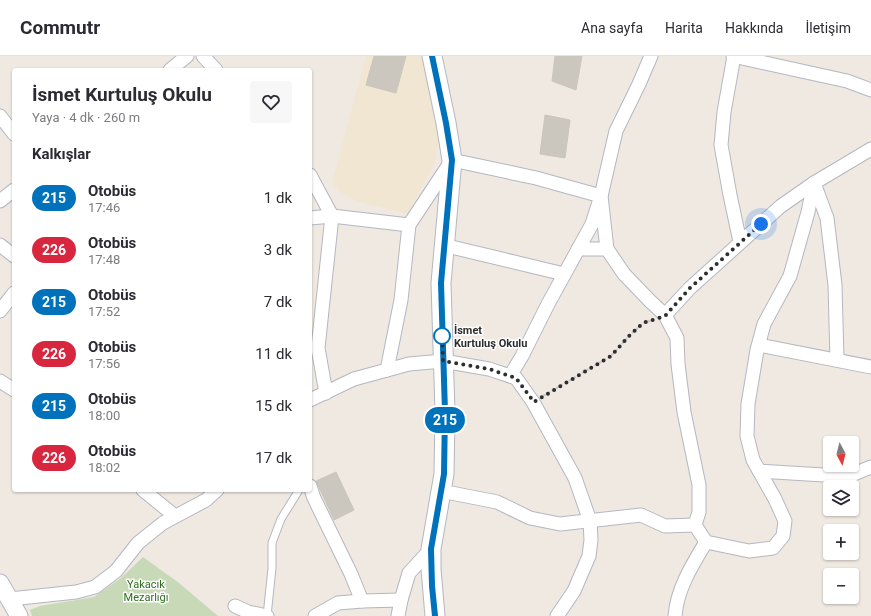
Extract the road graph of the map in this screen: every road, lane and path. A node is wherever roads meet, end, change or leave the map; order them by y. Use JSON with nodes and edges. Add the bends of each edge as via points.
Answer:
{"nodes":[{"id":1,"x":187,"y":56,"type":"edge"},
{"id":2,"x":203,"y":56,"type":"edge"},
{"id":3,"x":432,"y":56,"type":"edge"},
{"id":4,"x":651,"y":56,"type":"edge"},
{"id":5,"x":734,"y":56,"type":"edge"},
{"id":6,"x":172,"y":68,"type":"edge"},
{"id":7,"x":214,"y":68,"type":"edge"},
{"id":8,"x":871,"y":90,"type":"edge"},
{"id":9,"x":0,"y":116,"type":"edge"},
{"id":10,"x":12,"y":131,"type":"edge"},
{"id":11,"x":871,"y":149,"type":"edge"},
{"id":12,"x":452,"y":160,"type":"junction"},
{"id":13,"x":312,"y":180,"type":"edge"},
{"id":14,"x":814,"y":183,"type":"junction"},
{"id":15,"x":12,"y":192,"type":"edge"},
{"id":16,"x":601,"y":196,"type":"junction"},
{"id":17,"x":0,"y":201,"type":"edge"},
{"id":18,"x":332,"y":216,"type":"junction"},
{"id":19,"x":312,"y":218,"type":"edge"},
{"id":20,"x":410,"y":226,"type":"junction"},
{"id":21,"x":740,"y":242,"type":"junction"},
{"id":22,"x":0,"y":245,"type":"edge"},
{"id":23,"x":443,"y":245,"type":"junction"},
{"id":24,"x":607,"y":249,"type":"junction"},
{"id":25,"x":578,"y":250,"type":"junction"},
{"id":26,"x":12,"y":254,"type":"edge"},
{"id":27,"x":564,"y":274,"type":"junction"},
{"id":28,"x":12,"y":295,"type":"edge"},
{"id":29,"x":0,"y":311,"type":"edge"},
{"id":30,"x":665,"y":316,"type":"junction"},
{"id":31,"x":759,"y":344,"type":"junction"},
{"id":32,"x":837,"y":360,"type":"junction"},
{"id":33,"x":443,"y":361,"type":"junction"},
{"id":34,"x":871,"y":367,"type":"edge"},
{"id":35,"x":387,"y":370,"type":"junction"},
{"id":36,"x":510,"y":376,"type":"junction"},
{"id":37,"x":0,"y":381,"type":"edge"},
{"id":38,"x":12,"y":389,"type":"edge"},
{"id":39,"x":326,"y":393,"type":"junction"},
{"id":40,"x":312,"y":399,"type":"edge"},
{"id":41,"x":534,"y":402,"type":"junction"},
{"id":42,"x":871,"y":467,"type":"edge"},
{"id":43,"x":759,"y":471,"type":"junction"},
{"id":44,"x":441,"y":491,"type":"junction"},
{"id":45,"x":145,"y":492,"type":"edge"},
{"id":46,"x":215,"y":492,"type":"edge"},
{"id":47,"x":298,"y":492,"type":"edge"},
{"id":48,"x":312,"y":492,"type":"edge"},
{"id":49,"x":175,"y":516,"type":"junction"},
{"id":50,"x":590,"y":522,"type":"junction"},
{"id":51,"x":695,"y":525,"type":"junction"},
{"id":52,"x":706,"y":542,"type":"junction"},
{"id":53,"x":431,"y":549,"type":"junction"},
{"id":54,"x":0,"y":584,"type":"edge"},
{"id":55,"x":10,"y":599,"type":"junction"},
{"id":56,"x":400,"y":600,"type":"junction"},
{"id":57,"x":362,"y":601,"type":"junction"},
{"id":58,"x":235,"y":606,"type":"dead end"},
{"id":59,"x":19,"y":616,"type":"edge"},
{"id":60,"x":267,"y":616,"type":"edge"},
{"id":61,"x":315,"y":616,"type":"edge"},
{"id":62,"x":398,"y":616,"type":"edge"},
{"id":63,"x":435,"y":616,"type":"edge"},
{"id":64,"x":557,"y":616,"type":"edge"},
{"id":65,"x":675,"y":616,"type":"edge"}],
"edges":[{"from":1,"to":6,"type":"street"},
{"from":2,"to":7,"type":"street"},
{"from":3,"to":12,"type":"main road"},
{"from":4,"to":16,"type":"street","via":[[616,131]]},
{"from":5,"to":8,"type":"street","via":[[847,81]]},
{"from":5,"to":21,"type":"street","via":[[721,145]]},
{"from":9,"to":10,"type":"street"},
{"from":11,"to":14,"type":"street"},
{"from":12,"to":16,"type":"street","via":[[536,178]]},
{"from":12,"to":20,"type":"street"},
{"from":12,"to":23,"type":"main road"},
{"from":13,"to":18,"type":"street"},
{"from":14,"to":21,"type":"street","via":[[781,206]]},
{"from":14,"to":31,"type":"street","via":[[790,276],[764,324]]},
{"from":14,"to":32,"type":"street","via":[[827,218],[833,262]]},
{"from":15,"to":17,"type":"street"},
{"from":16,"to":24,"type":"street"},
{"from":16,"to":25,"type":"street","via":[[592,224]]},
{"from":18,"to":19,"type":"street"},
{"from":18,"to":20,"type":"street"},
{"from":18,"to":39,"type":"street","via":[[318,348]]},
{"from":20,"to":35,"type":"street","via":[[401,300]]},
{"from":21,"to":30,"type":"street","via":[[690,288]]},
{"from":22,"to":26,"type":"street"},
{"from":23,"to":27,"type":"street"},
{"from":23,"to":33,"type":"main road"},
{"from":24,"to":25,"type":"street"},
{"from":24,"to":30,"type":"street","via":[[624,274]]},
{"from":25,"to":27,"type":"street"},
{"from":27,"to":36,"type":"street"},
{"from":28,"to":29,"type":"street"},
{"from":30,"to":41,"type":"path","via":[[643,323],[611,356]]},
{"from":30,"to":51,"type":"street","via":[[677,338],[684,412],[699,485],[699,512]]},
{"from":31,"to":32,"type":"street"},
{"from":31,"to":43,"type":"street","via":[[748,404],[747,436],[753,460]]},
{"from":32,"to":34,"type":"street"},
{"from":33,"to":35,"type":"street","via":[[409,364]]},
{"from":33,"to":36,"type":"street","via":[[489,369]]},
{"from":33,"to":44,"type":"main road","via":[[445,439]]},
{"from":35,"to":39,"type":"street","via":[[354,379]]},
{"from":36,"to":41,"type":"street","via":[[516,378]]},
{"from":37,"to":38,"type":"street"},
{"from":39,"to":40,"type":"street"},
{"from":41,"to":50,"type":"street","via":[[575,478]]},
{"from":42,"to":43,"type":"street","via":[[840,476]]},
{"from":43,"to":52,"type":"street","via":[[785,521],[783,536],[772,548],[749,551]]},
{"from":44,"to":50,"type":"street","via":[[497,502],[530,518],[560,524]]},
{"from":44,"to":53,"type":"main road"},
{"from":45,"to":49,"type":"street"},
{"from":46,"to":49,"type":"street","via":[[206,500]]},
{"from":47,"to":60,"type":"lane","via":[[281,520],[272,543]]},
{"from":48,"to":57,"type":"street"},
{"from":49,"to":55,"type":"street","via":[[138,543],[116,571],[94,587],[76,592]]},
{"from":50,"to":51,"type":"street","via":[[641,515],[665,526]]},
{"from":50,"to":64,"type":"street","via":[[589,556],[574,591]]},
{"from":51,"to":52,"type":"street"},
{"from":52,"to":65,"type":"street","via":[[676,602]]},
{"from":53,"to":56,"type":"street","via":[[409,573]]},
{"from":53,"to":63,"type":"main road"},
{"from":54,"to":55,"type":"street"},
{"from":55,"to":59,"type":"street"},
{"from":56,"to":57,"type":"street"},
{"from":56,"to":62,"type":"street"},
{"from":57,"to":61,"type":"street","via":[[338,603]]},
{"from":58,"to":60,"type":"street"}]}
